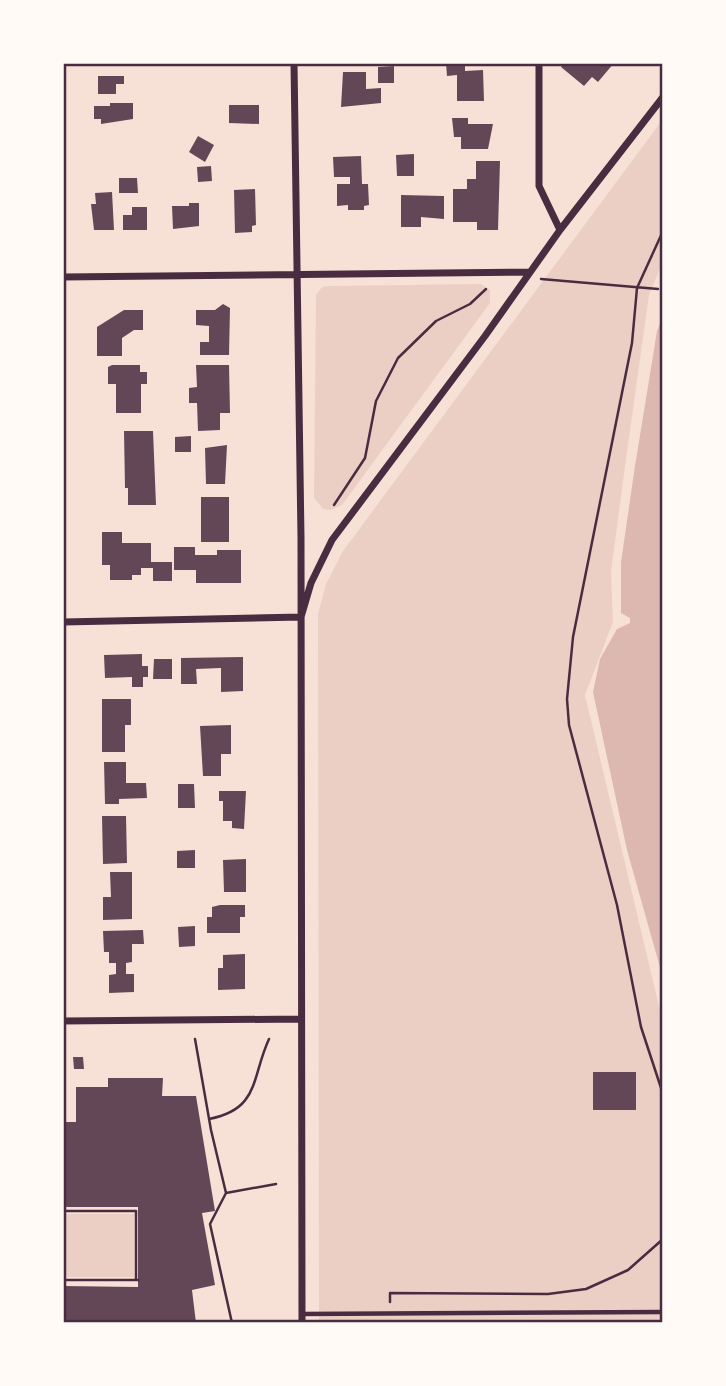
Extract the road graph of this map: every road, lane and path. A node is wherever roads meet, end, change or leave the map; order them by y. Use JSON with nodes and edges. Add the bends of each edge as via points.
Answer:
{"nodes":[{"id":1,"x":294,"y":63,"type":"edge"},
{"id":2,"x":539,"y":63,"type":"edge"},
{"id":3,"x":663,"y":97,"type":"edge"},
{"id":4,"x":560,"y":230,"type":"junction"},
{"id":5,"x":663,"y":231,"type":"edge"},
{"id":6,"x":298,"y":274,"type":"junction"},
{"id":7,"x":529,"y":274,"type":"junction"},
{"id":8,"x":63,"y":277,"type":"edge"},
{"id":9,"x":637,"y":288,"type":"junction"},
{"id":10,"x":486,"y":289,"type":"dead end"},
{"id":11,"x":658,"y":289,"type":"dead end"},
{"id":12,"x":334,"y":505,"type":"dead end"},
{"id":13,"x":301,"y":617,"type":"junction"},
{"id":14,"x":63,"y":622,"type":"edge"},
{"id":15,"x":300,"y":1019,"type":"junction"},
{"id":16,"x":63,"y":1021,"type":"edge"},
{"id":17,"x":269,"y":1039,"type":"dead end"},
{"id":18,"x":195,"y":1040,"type":"dead end"},
{"id":19,"x":663,"y":1094,"type":"edge"},
{"id":20,"x":209,"y":1119,"type":"junction"},
{"id":21,"x":276,"y":1184,"type":"dead end"},
{"id":22,"x":226,"y":1193,"type":"junction"},
{"id":23,"x":63,"y":1210,"type":"edge"},
{"id":24,"x":210,"y":1224,"type":"junction"},
{"id":25,"x":205,"y":1225,"type":"dead end"},
{"id":26,"x":663,"y":1239,"type":"edge"},
{"id":27,"x":63,"y":1280,"type":"edge"},
{"id":28,"x":663,"y":1312,"type":"edge"},
{"id":29,"x":390,"y":1313,"type":"junction"},
{"id":30,"x":302,"y":1319,"type":"edge"},
{"id":31,"x":232,"y":1323,"type":"edge"}],
"edges":[{"from":1,"to":6,"type":"street"},
{"from":2,"to":4,"type":"street","via":[[539,186]]},
{"from":3,"to":4,"type":"street"},
{"from":4,"to":7,"type":"street"},
{"from":5,"to":9,"type":"path"},
{"from":6,"to":7,"type":"street"},
{"from":6,"to":8,"type":"street"},
{"from":6,"to":13,"type":"street"},
{"from":7,"to":9,"type":"path"},
{"from":7,"to":13,"type":"street","via":[[332,540]]},
{"from":9,"to":11,"type":"path"},
{"from":9,"to":19,"type":"path","via":[[632,343],[585,575],[567,699],[569,725],[619,915],[641,1027]]},
{"from":10,"to":12,"type":"path","via":[[436,321],[398,358],[376,401],[365,458]]},
{"from":13,"to":14,"type":"street"},
{"from":13,"to":15,"type":"street"},
{"from":15,"to":16,"type":"street"},
{"from":15,"to":30,"type":"street"},
{"from":17,"to":20,"type":"path","via":[[248,1100],[232,1112]]},
{"from":18,"to":20,"type":"path"},
{"from":20,"to":22,"type":"path"},
{"from":21,"to":22,"type":"path"},
{"from":22,"to":24,"type":"path"},
{"from":23,"to":27,"type":"path","via":[[136,1210],[137,1280]]},
{"from":24,"to":25,"type":"path"},
{"from":24,"to":31,"type":"path"},
{"from":26,"to":29,"type":"path","via":[[628,1270],[586,1289],[548,1294],[390,1293]]},
{"from":28,"to":29,"type":"lane"},
{"from":29,"to":30,"type":"lane"}]}
